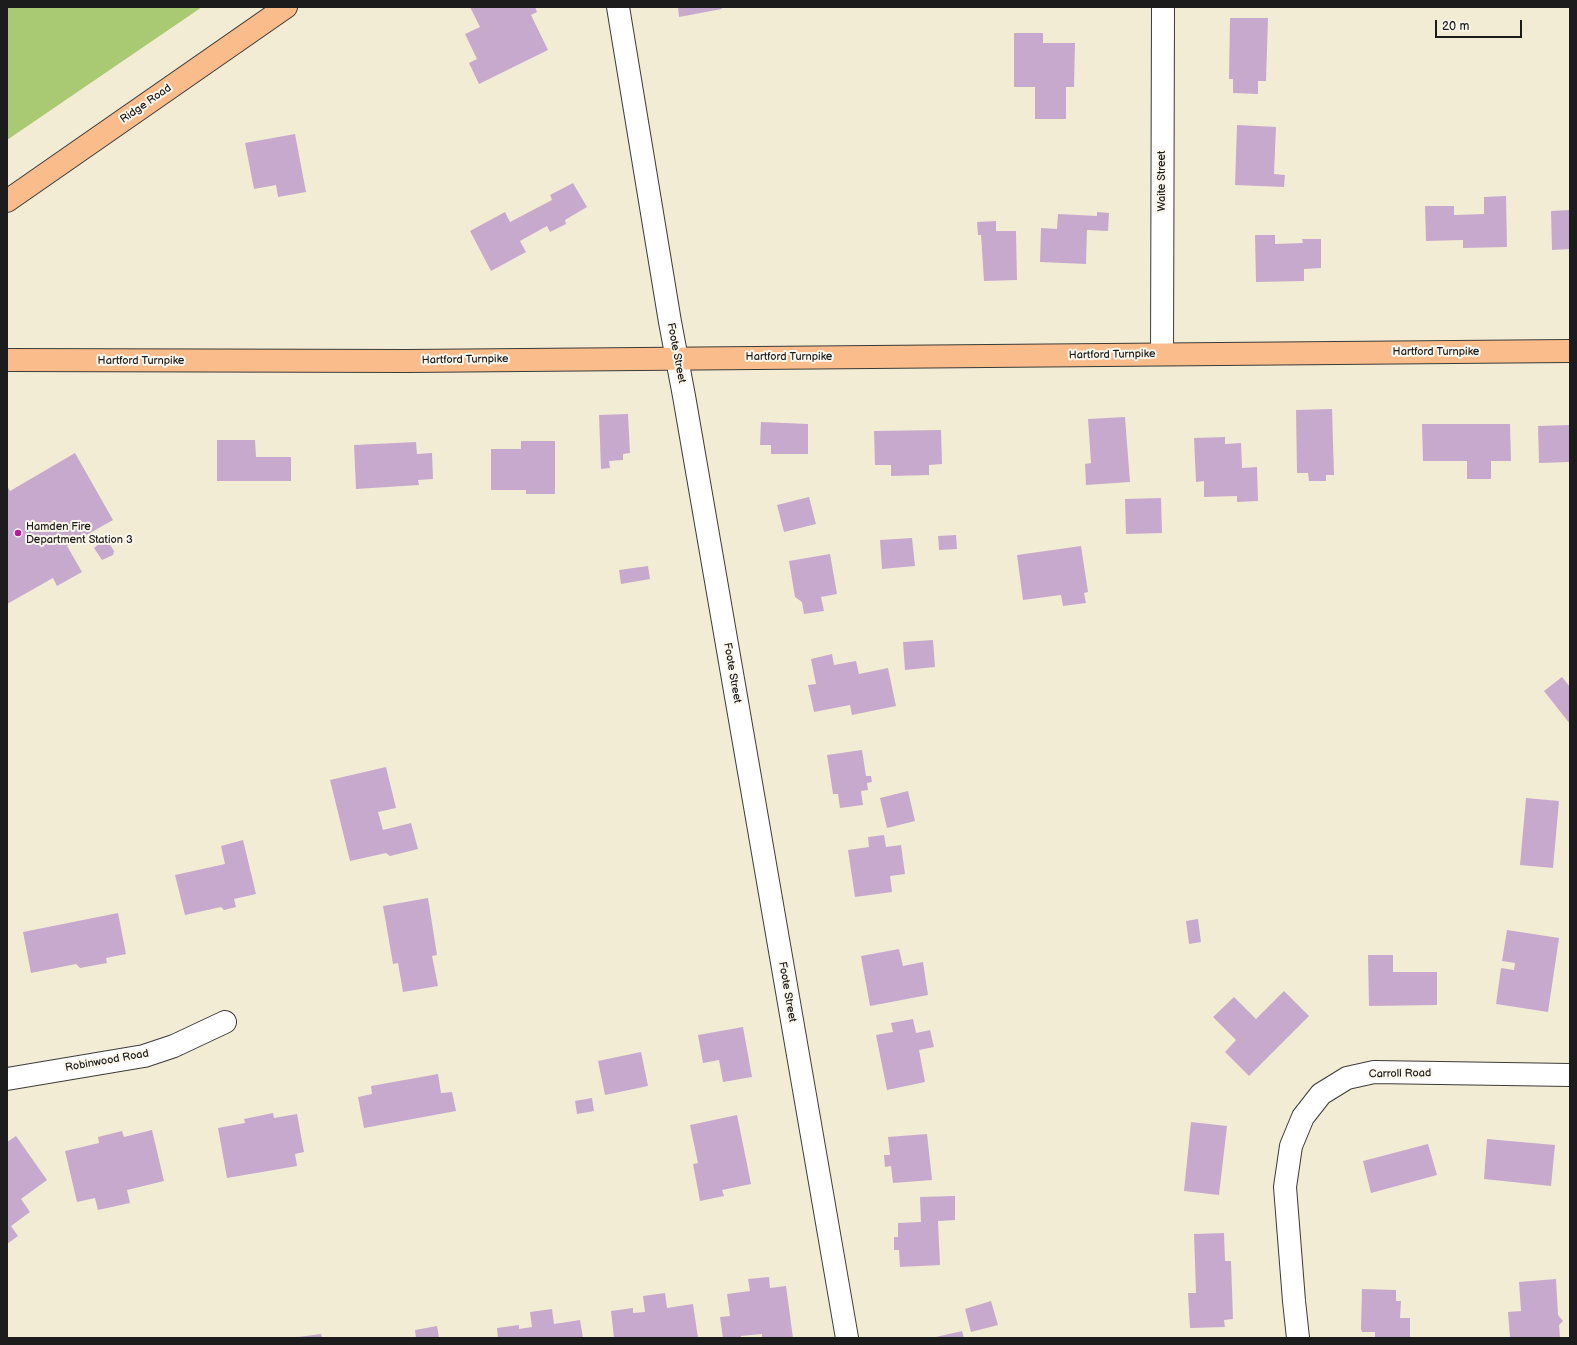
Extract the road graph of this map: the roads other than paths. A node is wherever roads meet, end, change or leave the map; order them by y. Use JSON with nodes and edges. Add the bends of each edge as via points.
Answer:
{"nodes":[{"id":1,"x":286,"y":7,"type":"edge"},
{"id":2,"x":618,"y":7,"type":"edge"},
{"id":3,"x":1163,"y":7,"type":"edge"},
{"id":4,"x":7,"y":201,"type":"edge"},
{"id":5,"x":1570,"y":351,"type":"edge"},
{"id":6,"x":1162,"y":354,"type":"junction"},
{"id":7,"x":677,"y":358,"type":"junction"},
{"id":8,"x":7,"y":360,"type":"edge"},
{"id":9,"x":225,"y":1022,"type":"dead end"},
{"id":10,"x":1570,"y":1075,"type":"edge"},
{"id":11,"x":7,"y":1078,"type":"edge"},
{"id":12,"x":847,"y":1338,"type":"edge"},
{"id":13,"x":1298,"y":1338,"type":"edge"}],
"edges":[{"from":1,"to":4,"type":"main road","name":"Ridge Road"},
{"from":2,"to":7,"type":"street","name":"Foote Street"},
{"from":3,"to":6,"type":"street","name":"Waite Street"},
{"from":5,"to":6,"type":"main road","name":"Hartford Turnpike"},
{"from":6,"to":7,"type":"main road","name":"Hartford Turnpike"},
{"from":7,"to":8,"type":"main road","name":"Hartford Turnpike","via":[[348,361]]},
{"from":7,"to":12,"type":"street","name":"Foote Street"},
{"from":9,"to":11,"type":"street","name":"Robinwood Road","via":[[174,1046],[144,1056]]},
{"from":10,"to":13,"type":"street","name":"Carroll Road","via":[[1374,1072],[1347,1078],[1321,1094],[1303,1117],[1291,1146],[1286,1187]]}]}
